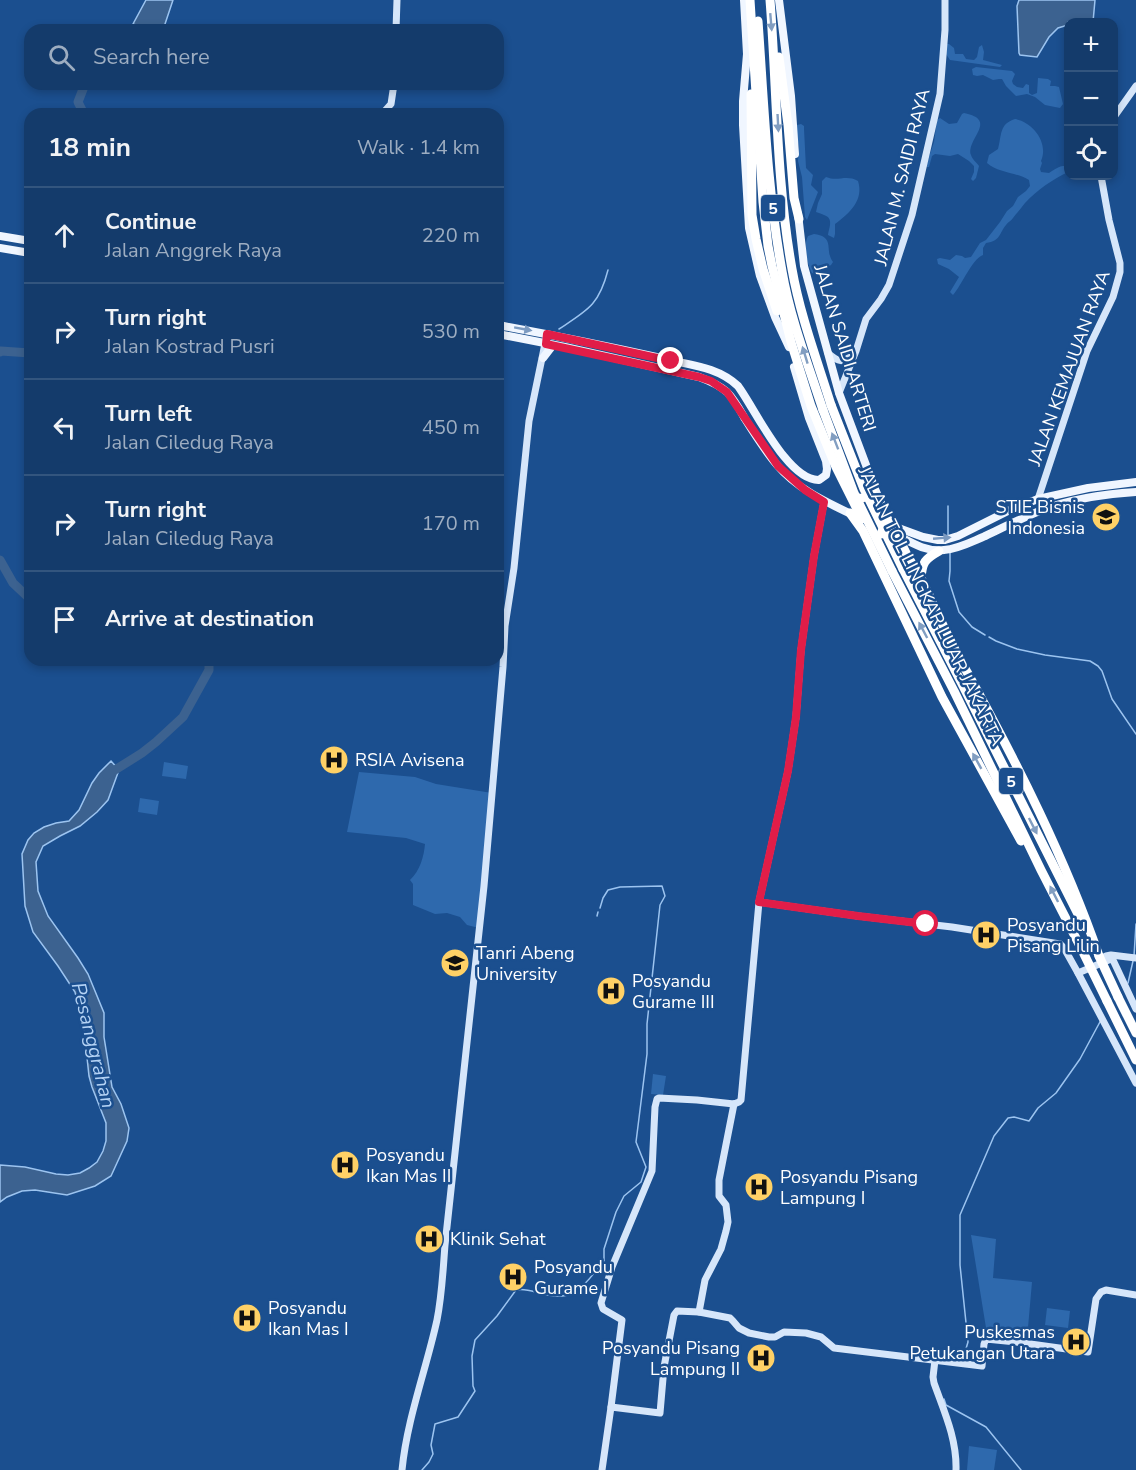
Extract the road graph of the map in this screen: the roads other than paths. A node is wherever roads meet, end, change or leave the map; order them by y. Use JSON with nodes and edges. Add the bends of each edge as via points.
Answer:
{"nodes":[{"id":1,"x":397,"y":0,"type":"edge"},
{"id":2,"x":744,"y":0,"type":"edge"},
{"id":3,"x":750,"y":0,"type":"edge"},
{"id":4,"x":756,"y":0,"type":"edge"},
{"id":5,"x":770,"y":0,"type":"edge"},
{"id":6,"x":779,"y":0,"type":"edge"},
{"id":7,"x":945,"y":0,"type":"edge"},
{"id":8,"x":396,"y":24,"type":"edge"},
{"id":9,"x":773,"y":44,"type":"junction"},
{"id":10,"x":754,"y":62,"type":"junction"},
{"id":11,"x":1136,"y":86,"type":"edge"},
{"id":12,"x":393,"y":90,"type":"edge"},
{"id":13,"x":388,"y":108,"type":"edge"},
{"id":14,"x":1118,"y":110,"type":"edge"},
{"id":15,"x":1102,"y":180,"type":"edge"},
{"id":16,"x":799,"y":219,"type":"junction"},
{"id":17,"x":0,"y":236,"type":"edge"},
{"id":18,"x":24,"y":240,"type":"edge"},
{"id":19,"x":0,"y":248,"type":"edge"},
{"id":20,"x":24,"y":252,"type":"edge"},
{"id":21,"x":504,"y":326,"type":"edge"},
{"id":22,"x":504,"y":335,"type":"edge"},
{"id":23,"x":554,"y":335,"type":"junction"},
{"id":24,"x":550,"y":344,"type":"junction"},
{"id":25,"x":788,"y":344,"type":"junction"},
{"id":26,"x":856,"y":351,"type":"junction"},
{"id":27,"x":828,"y":353,"type":"junction"},
{"id":28,"x":543,"y":356,"type":"junction"},
{"id":29,"x":839,"y":393,"type":"junction"},
{"id":30,"x":827,"y":408,"type":"junction"},
{"id":31,"x":1136,"y":482,"type":"edge"},
{"id":32,"x":874,"y":486,"type":"junction"},
{"id":33,"x":846,"y":489,"type":"junction"},
{"id":34,"x":1136,"y":492,"type":"edge"},
{"id":35,"x":1054,"y":495,"type":"junction"},
{"id":36,"x":1038,"y":499,"type":"junction"},
{"id":37,"x":824,"y":502,"type":"junction"},
{"id":38,"x":1058,"y":505,"type":"junction"},
{"id":39,"x":884,"y":509,"type":"junction"},
{"id":40,"x":850,"y":513,"type":"junction"},
{"id":41,"x":862,"y":519,"type":"junction"},
{"id":42,"x":888,"y":525,"type":"junction"},
{"id":43,"x":973,"y":529,"type":"junction"},
{"id":44,"x":898,"y":536,"type":"junction"},
{"id":45,"x":978,"y":538,"type":"junction"},
{"id":46,"x":947,"y":550,"type":"junction"},
{"id":47,"x":907,"y":556,"type":"junction"},
{"id":48,"x":877,"y":559,"type":"junction"},
{"id":49,"x":921,"y":579,"type":"junction"},
{"id":50,"x":504,"y":643,"type":"edge"},
{"id":51,"x":503,"y":666,"type":"edge"},
{"id":52,"x":1041,"y":870,"type":"junction"},
{"id":53,"x":1064,"y":879,"type":"junction"},
{"id":54,"x":759,"y":902,"type":"junction"},
{"id":55,"x":1132,"y":957,"type":"edge"},
{"id":56,"x":1077,"y":971,"type":"junction"},
{"id":57,"x":1136,"y":1009,"type":"edge"},
{"id":58,"x":1136,"y":1033,"type":"edge"},
{"id":59,"x":1136,"y":1060,"type":"edge"},
{"id":60,"x":1136,"y":1083,"type":"edge"},
{"id":61,"x":734,"y":1104,"type":"junction"},
{"id":62,"x":1136,"y":1295,"type":"edge"},
{"id":63,"x":699,"y":1312,"type":"junction"},
{"id":64,"x":936,"y":1360,"type":"junction"},
{"id":65,"x":611,"y":1407,"type":"junction"},
{"id":66,"x":402,"y":1470,"type":"edge"},
{"id":67,"x":602,"y":1470,"type":"edge"},
{"id":68,"x":956,"y":1470,"type":"edge"}],
"edges":[{"from":1,"to":8,"type":"street"},
{"from":2,"to":25,"type":"main road","via":[[747,54],[742,101],[749,228],[759,276]]},
{"from":3,"to":10,"type":"highway"},
{"from":30,"to":4,"type":"highway","name":"JALAN TOL LINGKAR LUAR JAKARTA","number":"5","one_way":true,"via":[[789,303],[782,271],[770,192]]},
{"from":5,"to":9,"type":"highway","name":"JALAN TOL LINGKAR LUAR JAKARTA","number":"5","one_way":true},
{"from":6,"to":16,"type":"main road","name":"JALAN SAIDI ARTERI","via":[[791,96]]},
{"from":7,"to":26,"type":"street","name":"JALAN M. SAIDI RAYA","via":[[940,94],[912,215],[889,285],[866,319]]},
{"from":9,"to":16,"type":"highway","via":[[782,76]]},
{"from":9,"to":30,"type":"highway","name":"JALAN TOL LINGKAR LUAR JAKARTA","number":"5","one_way":true,"via":[[782,192],[792,269]]},
{"from":10,"to":25,"type":"highway","via":[[752,215],[763,269]]},
{"from":10,"to":33,"type":"highway","via":[[765,221],[772,266],[811,406]]},
{"from":11,"to":14,"type":"street"},
{"from":12,"to":13,"type":"street"},
{"from":15,"to":36,"type":"street","name":"JALAN KEMAJUAN RAYA","via":[[1120,272],[1113,297],[1084,358]]},
{"from":16,"to":27,"type":"main road","name":"JALAN SAIDI ARTERI","via":[[804,266]]},
{"from":17,"to":18,"type":"main road"},
{"from":19,"to":20,"type":"main road"},
{"from":21,"to":23,"type":"main road","one_way":true},
{"from":22,"to":24,"type":"main road"},
{"from":23,"to":24,"type":"street"},
{"from":23,"to":25,"type":"main road","via":[[701,367],[731,379],[789,462],[800,473],[820,479],[825,476],[826,464]]},
{"from":24,"to":28,"type":"main road"},
{"from":24,"to":28,"type":"main road"},
{"from":24,"to":37,"type":"main road","via":[[699,377],[719,386],[778,466]]},
{"from":26,"to":27,"type":"street","via":[[843,361]]},
{"from":26,"to":29,"type":"street","name":"JALAN M. SAIDI RAYA"},
{"from":27,"to":29,"type":"main road","name":"JALAN SAIDI ARTERI"},
{"from":28,"to":50,"type":"street","via":[[529,421]]},
{"from":29,"to":32,"type":"main road","name":"JALAN SAIDI ARTERI"},
{"from":52,"to":30,"type":"highway","name":"JALAN TOL LINGKAR LUAR JAKARTA","number":"5","one_way":true,"bridge":true,"via":[[854,493]]},
{"from":30,"to":53,"type":"highway","name":"JALAN TOL LINGKAR LUAR JAKARTA","number":"5","one_way":true,"bridge":true,"via":[[903,569]]},
{"from":31,"to":35,"type":"main road"},
{"from":32,"to":33,"type":"highway","via":[[861,499]]},
{"from":32,"to":39,"type":"main road","name":"JALAN SAIDI ARTERI"},
{"from":33,"to":41,"type":"highway"},
{"from":34,"to":38,"type":"main road"},
{"from":35,"to":36,"type":"main road"},
{"from":35,"to":38,"type":"main road"},
{"from":36,"to":43,"type":"main road"},
{"from":37,"to":40,"type":"main road"},
{"from":37,"to":54,"type":"street","via":[[801,650],[788,771]]},
{"from":38,"to":45,"type":"main road"},
{"from":39,"to":41,"type":"main road"},
{"from":39,"to":42,"type":"main road","name":"JALAN SAIDI ARTERI"},
{"from":40,"to":41,"type":"main road"},
{"from":40,"to":48,"type":"highway"},
{"from":41,"to":42,"type":"main road"},
{"from":42,"to":43,"type":"main road","one_way":true,"via":[[938,540]]},
{"from":42,"to":44,"type":"highway"},
{"from":42,"to":48,"type":"highway","via":[[879,541]]},
{"from":43,"to":45,"type":"main road"},
{"from":44,"to":46,"type":"main road","via":[[929,550]]},
{"from":44,"to":47,"type":"highway"},
{"from":45,"to":46,"type":"main road"},
{"from":46,"to":49,"type":"highway","via":[[925,560]]},
{"from":47,"to":48,"type":"highway","via":[[896,546],[888,545],[881,549]]},
{"from":47,"to":49,"type":"highway"},
{"from":52,"to":48,"type":"highway","one_way":true,"via":[[942,697]]},
{"from":49,"to":53,"type":"highway","via":[[1045,825]]},
{"from":51,"to":66,"type":"street","via":[[442,1283]]},
{"from":59,"to":52,"type":"highway","name":"JALAN TOL LINGKAR LUAR JAKARTA","number":"5","one_way":true,"bridge":true},
{"from":53,"to":58,"type":"highway","name":"JALAN TOL LINGKAR LUAR JAKARTA","number":"5","bridge":true},
{"from":54,"to":56,"type":"street","via":[[1057,943]]},
{"from":54,"to":61,"type":"street","via":[[741,1098]]},
{"from":55,"to":56,"type":"street","via":[[1111,954]]},
{"from":56,"to":57,"type":"street","via":[[1113,959]]},
{"from":56,"to":60,"type":"street"},
{"from":61,"to":63,"type":"street","via":[[718,1191],[726,1205],[728,1222],[721,1249],[705,1280]]},
{"from":61,"to":65,"type":"street","via":[[659,1098],[656,1101],[652,1171],[601,1303],[603,1309],[622,1320]]},
{"from":62,"to":64,"type":"street","via":[[1106,1290],[1098,1295],[1088,1352],[986,1339],[982,1366]]},
{"from":63,"to":64,"type":"street","via":[[729,1318],[745,1331],[769,1337],[784,1332],[807,1333],[834,1347]]},
{"from":63,"to":65,"type":"street","via":[[680,1310],[674,1315],[660,1413]]},
{"from":64,"to":68,"type":"street","via":[[934,1383],[953,1438]]},
{"from":65,"to":67,"type":"street"}]}
